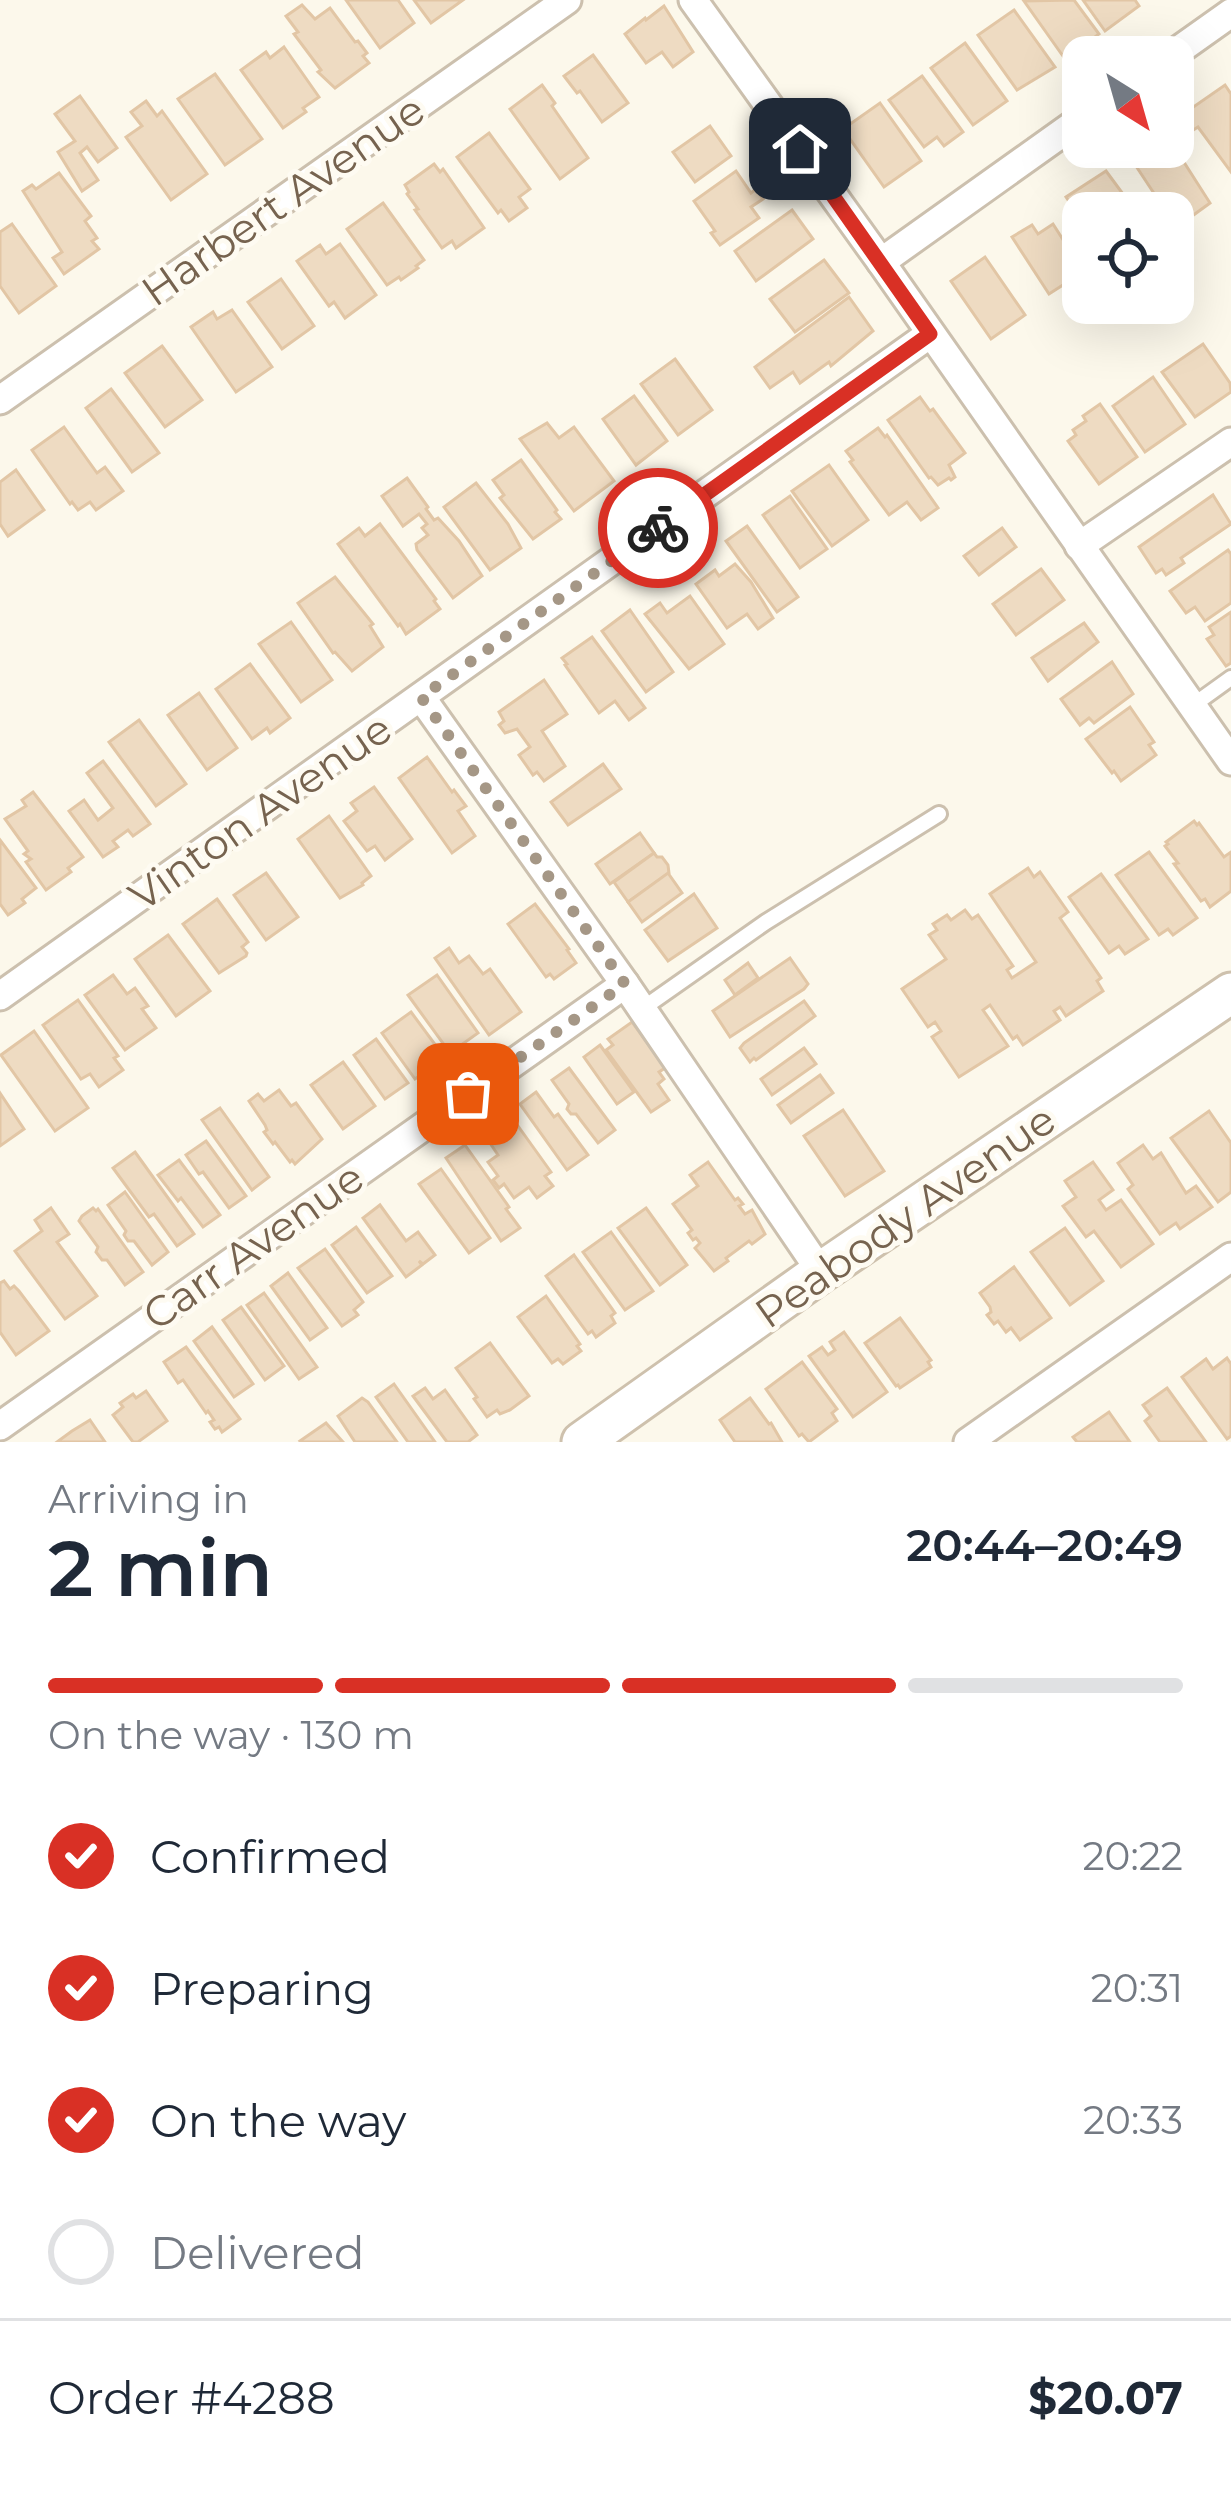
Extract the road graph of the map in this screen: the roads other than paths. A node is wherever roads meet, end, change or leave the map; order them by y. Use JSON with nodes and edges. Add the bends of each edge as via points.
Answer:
{"nodes":[{"id":1,"x":567,"y":0,"type":"edge"},
{"id":2,"x":693,"y":0,"type":"edge"},
{"id":3,"x":1231,"y":14,"type":"edge"},
{"id":4,"x":1194,"y":40,"type":"edge"},
{"id":5,"x":1062,"y":133,"type":"edge"},
{"id":6,"x":880,"y":262,"type":"junction"},
{"id":7,"x":930,"y":334,"type":"junction"},
{"id":8,"x":0,"y":400,"type":"edge"},
{"id":9,"x":1231,"y":442,"type":"edge"},
{"id":10,"x":1079,"y":546,"type":"junction"},
{"id":11,"x":1231,"y":678,"type":"edge"},
{"id":12,"x":421,"y":697,"type":"junction"},
{"id":13,"x":1192,"y":706,"type":"junction"},
{"id":14,"x":1231,"y":761,"type":"edge"},
{"id":15,"x":939,"y":814,"type":"dead end"},
{"id":16,"x":625,"y":984,"type":"junction"},
{"id":17,"x":1231,"y":993,"type":"edge"},
{"id":18,"x":0,"y":997,"type":"edge"},
{"id":19,"x":642,"y":1009,"type":"junction"},
{"id":20,"x":1231,"y":1258,"type":"edge"},
{"id":21,"x":821,"y":1272,"type":"junction"},
{"id":22,"x":0,"y":1426,"type":"edge"},
{"id":23,"x":582,"y":1442,"type":"edge"},
{"id":24,"x":968,"y":1442,"type":"edge"}],
"edges":[{"from":1,"to":8,"type":"street","name":"Harbert Avenue"},
{"from":2,"to":6,"type":"street"},
{"from":3,"to":4,"type":"street"},
{"from":5,"to":6,"type":"street"},
{"from":6,"to":7,"type":"street"},
{"from":7,"to":10,"type":"street"},
{"from":7,"to":12,"type":"street","name":"Vinton Avenue"},
{"from":9,"to":10,"type":"street"},
{"from":10,"to":13,"type":"street"},
{"from":11,"to":13,"type":"lane"},
{"from":12,"to":16,"type":"street"},
{"from":12,"to":18,"type":"street","name":"Vinton Avenue"},
{"from":13,"to":14,"type":"street"},
{"from":15,"to":19,"type":"lane"},
{"from":16,"to":19,"type":"street"},
{"from":16,"to":22,"type":"street","name":"Carr Avenue"},
{"from":17,"to":21,"type":"main road","name":"Peabody Avenue"},
{"from":19,"to":21,"type":"street"},
{"from":20,"to":24,"type":"street"},
{"from":21,"to":23,"type":"main road","name":"Peabody Avenue"}]}
